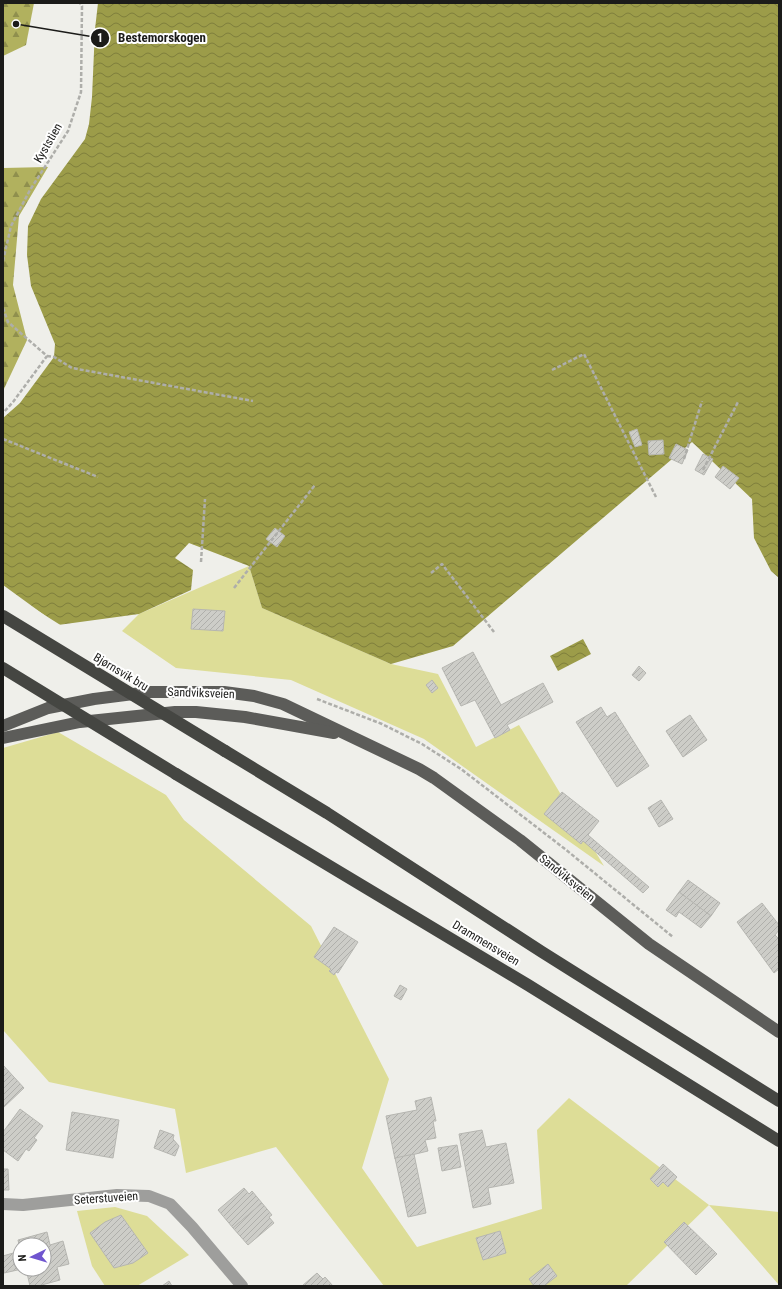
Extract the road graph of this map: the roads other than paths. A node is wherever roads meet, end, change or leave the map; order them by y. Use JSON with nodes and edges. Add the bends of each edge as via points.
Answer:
{"nodes":[{"id":1,"x":3,"y":616,"type":"edge"},
{"id":2,"x":3,"y":668,"type":"edge"},
{"id":3,"x":3,"y":726,"type":"edge"},
{"id":4,"x":349,"y":735,"type":"junction"},
{"id":5,"x":3,"y":738,"type":"edge"},
{"id":6,"x":225,"y":751,"type":"joint"},
{"id":7,"x":779,"y":1032,"type":"edge"},
{"id":8,"x":779,"y":1101,"type":"edge"},
{"id":9,"x":779,"y":1141,"type":"edge"},
{"id":10,"x":3,"y":1204,"type":"edge"},
{"id":11,"x":242,"y":1286,"type":"edge"}],
"edges":[{"from":1,"to":6,"type":"highway","name":"Bjørnsvik bru","bridge":true},
{"from":2,"to":9,"type":"highway","name":"Drammensveien","bridge":true,"via":[[528,985]]},
{"from":3,"to":4,"type":"main road","name":"Sandviksveien","via":[[48,708],[73,702],[149,692],[224,692],[254,696],[283,704]]},
{"from":4,"to":5,"type":"main road","name":"Sandviksveien","via":[[262,719],[175,712],[80,722]]},
{"from":4,"to":7,"type":"main road","name":"Sandviksveien","via":[[419,769],[476,807],[649,944]]},
{"from":6,"to":8,"type":"highway","name":"Drammensveien","via":[[327,813]]},
{"from":10,"to":11,"type":"street","name":"Seterstuveien","via":[[23,1205],[117,1195],[149,1196],[170,1204]]}]}
